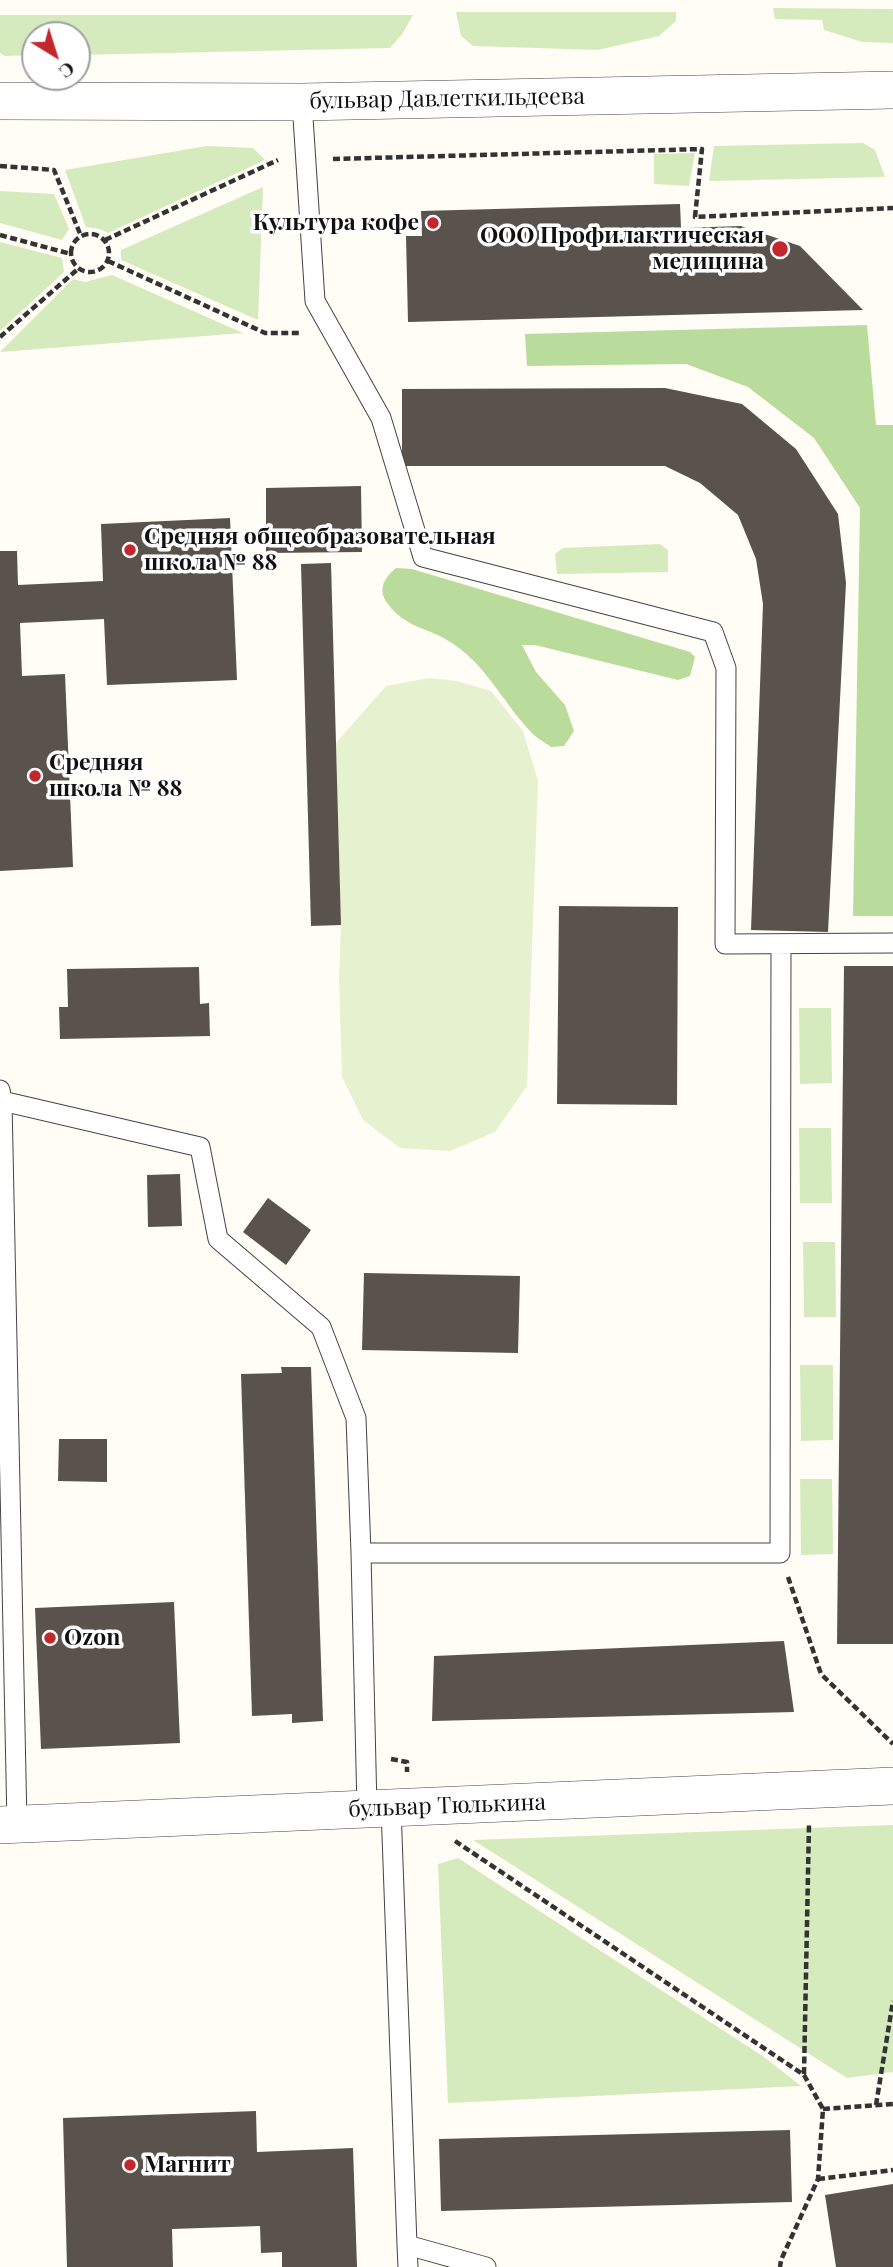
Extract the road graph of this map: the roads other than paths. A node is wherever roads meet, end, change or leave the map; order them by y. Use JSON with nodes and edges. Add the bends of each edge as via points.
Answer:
{"nodes":[{"id":1,"x":893,"y":90,"type":"edge"},
{"id":2,"x":0,"y":101,"type":"edge"},
{"id":3,"x":302,"y":102,"type":"junction"},
{"id":4,"x":893,"y":943,"type":"edge"},
{"id":5,"x":781,"y":944,"type":"junction"},
{"id":6,"x":1,"y":1096,"type":"edge"},
{"id":7,"x":361,"y":1553,"type":"junction"},
{"id":8,"x":893,"y":1786,"type":"edge"},
{"id":9,"x":389,"y":1808,"type":"junction"},
{"id":10,"x":9,"y":1825,"type":"edge"},
{"id":11,"x":407,"y":2245,"type":"junction"},
{"id":12,"x":408,"y":2267,"type":"edge"},
{"id":13,"x":486,"y":2267,"type":"edge"}],
"edges":[{"from":1,"to":3,"type":"street","name":"бульвар Давлеткильдеева"},
{"from":2,"to":3,"type":"street","name":"бульвар Давлеткильдеева"},
{"from":3,"to":5,"type":"lane","via":[[315,301],[381,418],[423,557],[713,632],[726,668],[725,944]]},
{"from":4,"to":5,"type":"lane"},
{"from":5,"to":7,"type":"lane","via":[[780,1553]]},
{"from":6,"to":7,"type":"lane","via":[[200,1147],[218,1239],[321,1327],[356,1418]]},
{"from":6,"to":10,"type":"lane"},
{"from":7,"to":9,"type":"lane","via":[[366,1754]]},
{"from":8,"to":9,"type":"street","name":"бульвар Тюлькина"},
{"from":9,"to":10,"type":"street","name":"бульвар Тюлькина"},
{"from":9,"to":11,"type":"lane"},
{"from":11,"to":12,"type":"lane"},
{"from":11,"to":13,"type":"lane"}]}
